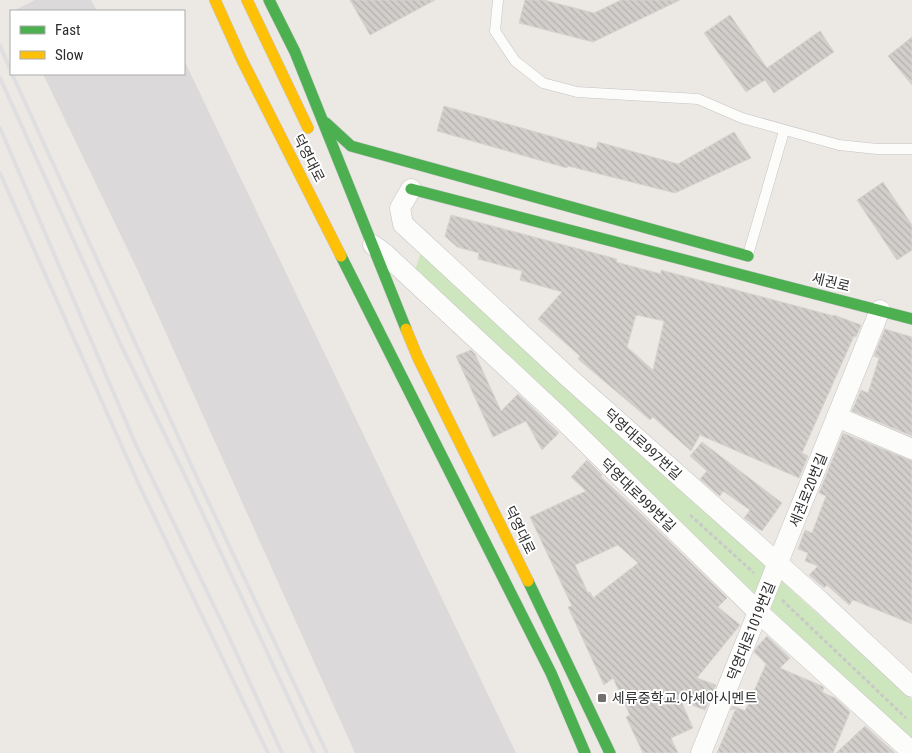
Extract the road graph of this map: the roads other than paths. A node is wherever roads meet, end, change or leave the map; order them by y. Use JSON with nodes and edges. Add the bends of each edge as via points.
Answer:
{"nodes":[{"id":1,"x":215,"y":0,"type":"edge"},
{"id":2,"x":248,"y":0,"type":"edge"},
{"id":3,"x":269,"y":0,"type":"edge"},
{"id":4,"x":498,"y":0,"type":"edge"},
{"id":5,"x":321,"y":118,"type":"junction"},
{"id":6,"x":784,"y":131,"type":"junction"},
{"id":7,"x":312,"y":137,"type":"dead end"},
{"id":8,"x":912,"y":149,"type":"edge"},
{"id":9,"x":308,"y":164,"type":"dead end"},
{"id":10,"x":337,"y":188,"type":"dead end"},
{"id":11,"x":411,"y":189,"type":"joint"},
{"id":12,"x":367,"y":241,"type":"junction"},
{"id":13,"x":748,"y":256,"type":"junction"},
{"id":14,"x":742,"y":275,"type":"junction"},
{"id":15,"x":880,"y":310,"type":"junction"},
{"id":16,"x":912,"y":319,"type":"edge"},
{"id":17,"x":378,"y":329,"type":"junction"},
{"id":18,"x":837,"y":417,"type":"junction"},
{"id":19,"x":912,"y":449,"type":"edge"},
{"id":20,"x":778,"y":564,"type":"junction"},
{"id":21,"x":758,"y":612,"type":"junction"},
{"id":22,"x":912,"y":687,"type":"edge"},
{"id":23,"x":912,"y":752,"type":"edge"},
{"id":24,"x":585,"y":753,"type":"edge"},
{"id":25,"x":610,"y":753,"type":"edge"},
{"id":26,"x":701,"y":753,"type":"edge"}],
"edges":[{"from":1,"to":17,"type":"main road","name":"덕영대로"},
{"from":2,"to":7,"type":"main road","name":"덕영대로"},
{"from":3,"to":5,"type":"main road","name":"덕영대로"},
{"from":4,"to":6,"type":"lane","via":[[495,31],[515,61],[543,83],[577,92],[698,99]]},
{"from":5,"to":12,"type":"main road","name":"덕영대로"},
{"from":5,"to":13,"type":"main road","via":[[351,146]]},
{"from":6,"to":8,"type":"lane","via":[[839,145]]},
{"from":6,"to":13,"type":"lane"},
{"from":9,"to":17,"type":"main road","name":"덕영대로"},
{"from":10,"to":12,"type":"main road","name":"덕영대로"},
{"from":11,"to":14,"type":"main road","name":"세권로"},
{"from":11,"to":20,"type":"street","name":"덕영대로997번길","via":[[400,208],[403,224],[568,377]]},
{"from":12,"to":21,"type":"street","name":"덕영대로999번길","via":[[515,374]]},
{"from":12,"to":25,"type":"main road","name":"덕영대로","via":[[418,358]]},
{"from":13,"to":14,"type":"lane"},
{"from":14,"to":15,"type":"main road","name":"세권로"},
{"from":15,"to":16,"type":"main road","name":"세권로"},
{"from":15,"to":18,"type":"street","name":"세권로20번길"},
{"from":17,"to":24,"type":"main road","name":"덕영대로","via":[[551,673]]},
{"from":18,"to":19,"type":"street"},
{"from":18,"to":20,"type":"street","name":"세권로20번길"},
{"from":20,"to":21,"type":"street","name":"덕영대로1019번길"},
{"from":20,"to":22,"type":"street","name":"덕영대로997번길"},
{"from":21,"to":23,"type":"street","name":"덕영대로999번길"},
{"from":21,"to":26,"type":"street","name":"덕영대로1019번길"}]}
